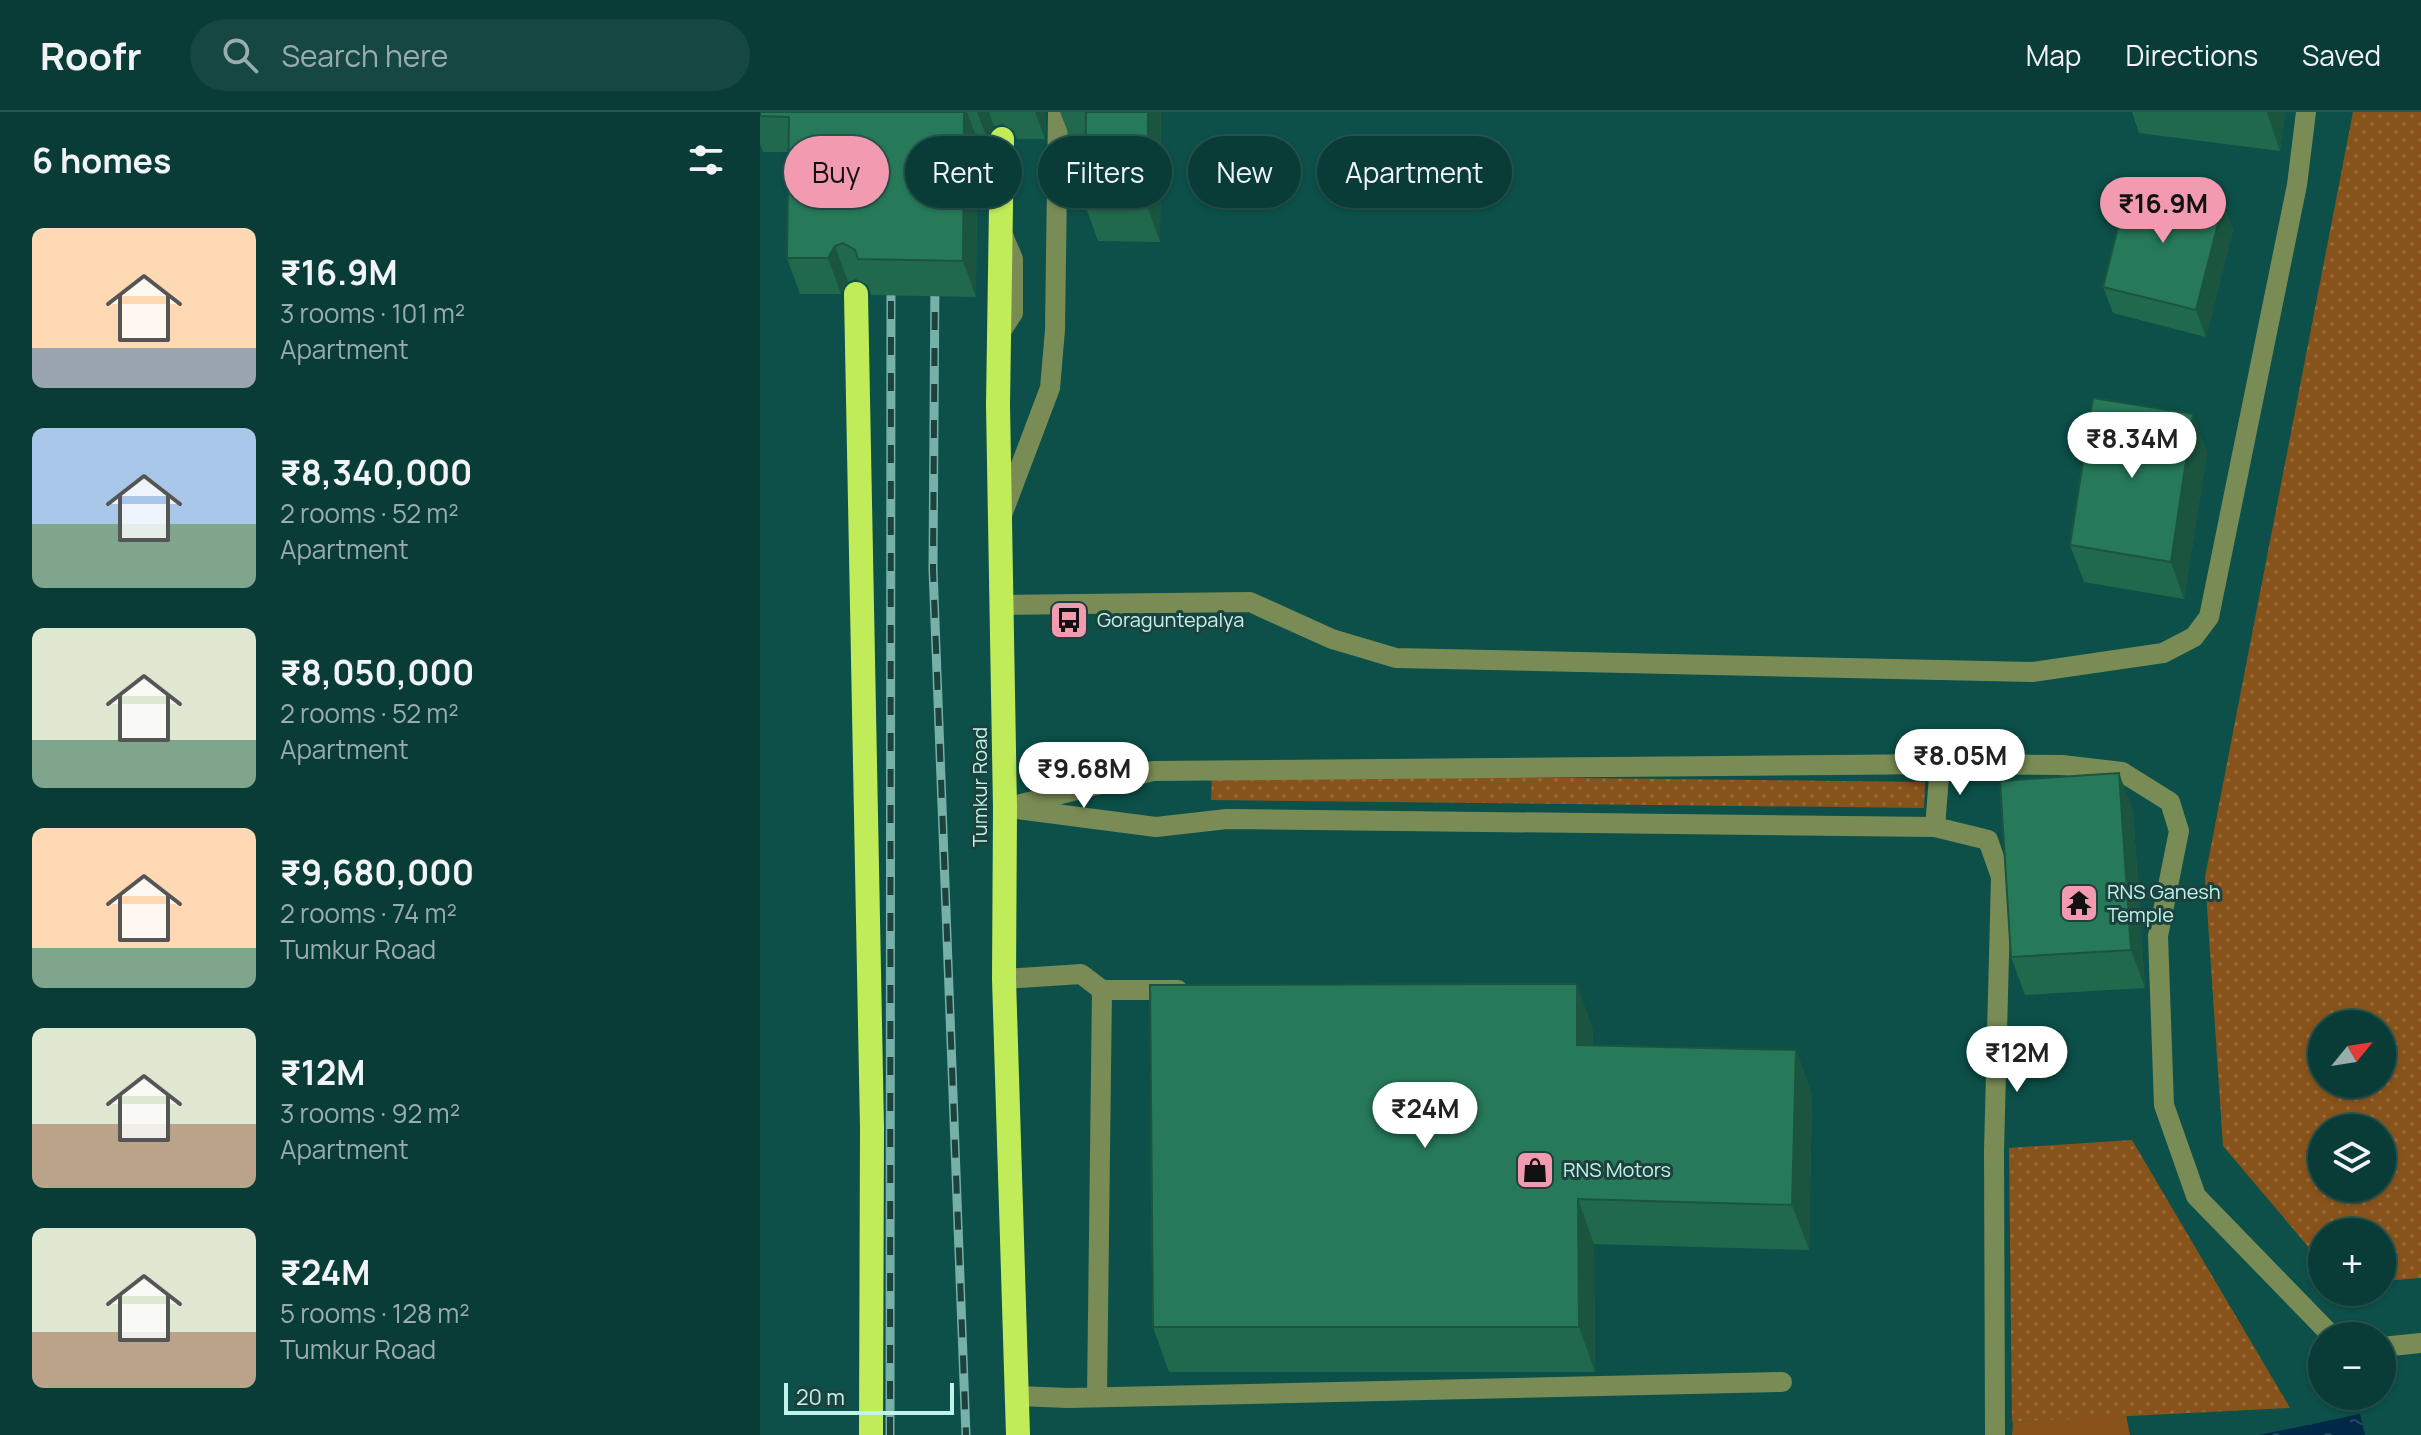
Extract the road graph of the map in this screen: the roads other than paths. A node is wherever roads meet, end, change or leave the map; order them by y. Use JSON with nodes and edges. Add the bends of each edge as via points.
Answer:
{"nodes":[{"id":1,"x":1058,"y":112,"type":"edge"},
{"id":2,"x":2306,"y":112,"type":"edge"},
{"id":3,"x":1000,"y":208,"type":"edge"},
{"id":4,"x":856,"y":294,"type":"edge"},
{"id":5,"x":1001,"y":518,"type":"junction"},
{"id":6,"x":1002,"y":605,"type":"junction"},
{"id":7,"x":1940,"y":764,"type":"junction"},
{"id":8,"x":1005,"y":808,"type":"junction"},
{"id":9,"x":1935,"y":827,"type":"junction"},
{"id":10,"x":1004,"y":979,"type":"junction"},
{"id":11,"x":1102,"y":990,"type":"junction"},
{"id":12,"x":1194,"y":990,"type":"edge"},
{"id":13,"x":2318,"y":1322,"type":"edge"},
{"id":14,"x":2421,"y":1343,"type":"edge"},
{"id":15,"x":2396,"y":1346,"type":"edge"},
{"id":16,"x":1782,"y":1382,"type":"dead end"},
{"id":17,"x":1018,"y":1396,"type":"junction"},
{"id":18,"x":1097,"y":1397,"type":"junction"},
{"id":19,"x":871,"y":1435,"type":"edge"},
{"id":20,"x":1018,"y":1435,"type":"edge"},
{"id":21,"x":1995,"y":1435,"type":"edge"}],
"edges":[{"from":1,"to":5,"type":"street","via":[[1050,388]]},
{"from":2,"to":6,"type":"street","via":[[2297,185],[2209,617],[2194,637],[2163,653],[2032,672],[1396,658],[1332,639],[1250,602]]},
{"from":3,"to":5,"type":"highway","name":"Tumkur Road"},
{"from":4,"to":19,"type":"highway","via":[[872,1128]]},
{"from":5,"to":6,"type":"highway","name":"Tumkur Road"},
{"from":6,"to":8,"type":"highway","name":"Tumkur Road"},
{"from":7,"to":8,"type":"street","via":[[1153,771]]},
{"from":7,"to":9,"type":"street"},
{"from":7,"to":13,"type":"street","via":[[2062,765],[2122,772],[2170,802],[2179,831],[2158,936],[2164,1105],[2196,1196]]},
{"from":8,"to":9,"type":"street","via":[[1156,827],[1227,819]]},
{"from":8,"to":10,"type":"highway","name":"Tumkur Road"},
{"from":9,"to":21,"type":"street","via":[[1988,840],[2001,877],[1994,1151]]},
{"from":10,"to":11,"type":"street","via":[[1081,974]]},
{"from":10,"to":17,"type":"highway","name":"Tumkur Road"},
{"from":11,"to":12,"type":"street"},
{"from":11,"to":18,"type":"street"},
{"from":14,"to":15,"type":"street"},
{"from":16,"to":18,"type":"street"},
{"from":17,"to":18,"type":"street"},
{"from":17,"to":20,"type":"highway","name":"Tumkur Road"}]}
